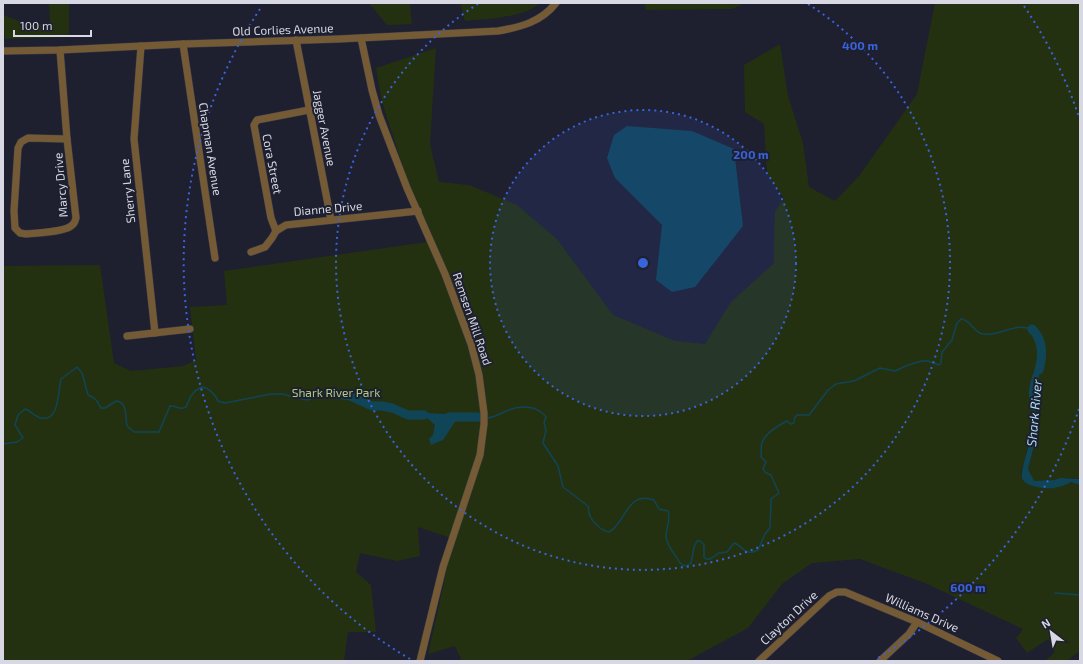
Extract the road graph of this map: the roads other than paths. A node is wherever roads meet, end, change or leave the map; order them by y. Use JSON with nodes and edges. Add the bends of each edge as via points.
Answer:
{"nodes":[{"id":1,"x":556,"y":3,"type":"edge"},
{"id":2,"x":361,"y":38,"type":"junction"},
{"id":3,"x":296,"y":40,"type":"junction"},
{"id":4,"x":183,"y":44,"type":"junction"},
{"id":5,"x":141,"y":46,"type":"junction"},
{"id":6,"x":60,"y":50,"type":"junction"},
{"id":7,"x":3,"y":51,"type":"edge"},
{"id":8,"x":309,"y":110,"type":"junction"},
{"id":9,"x":67,"y":139,"type":"junction"},
{"id":10,"x":418,"y":211,"type":"junction"},
{"id":11,"x":331,"y":220,"type":"junction"},
{"id":12,"x":276,"y":231,"type":"junction"},
{"id":13,"x":251,"y":252,"type":"dead end"},
{"id":14,"x":216,"y":258,"type":"dead end"},
{"id":15,"x":190,"y":329,"type":"dead end"},
{"id":16,"x":155,"y":333,"type":"junction"},
{"id":17,"x":127,"y":336,"type":"dead end"},
{"id":18,"x":835,"y":593,"type":"joint"},
{"id":19,"x":917,"y":622,"type":"junction"},
{"id":20,"x":420,"y":661,"type":"edge"},
{"id":21,"x":759,"y":661,"type":"edge"},
{"id":22,"x":880,"y":661,"type":"edge"},
{"id":23,"x":998,"y":661,"type":"edge"}],
"edges":[{"from":1,"to":2,"type":"street","name":"Old Corlies Avenue","via":[[539,19],[510,29]]},
{"from":2,"to":3,"type":"street","name":"Old Corlies Avenue"},
{"from":2,"to":10,"type":"street","name":"Remsen Mill Road","via":[[379,115]]},
{"from":3,"to":4,"type":"street","name":"Old Corlies Avenue"},
{"from":3,"to":8,"type":"street","name":"Jagger Avenue"},
{"from":4,"to":5,"type":"street","name":"Old Corlies Avenue"},
{"from":4,"to":14,"type":"street","name":"Chapman Avenue"},
{"from":5,"to":6,"type":"street","name":"Old Corlies Avenue"},
{"from":5,"to":16,"type":"street","name":"Sherry Lane","via":[[134,139]]},
{"from":6,"to":7,"type":"street","name":"Old Corlies Avenue"},
{"from":6,"to":9,"type":"street","name":"Marcy Drive"},
{"from":8,"to":11,"type":"street","name":"Jagger Avenue"},
{"from":8,"to":12,"type":"street","name":"Cora Street","via":[[257,120],[254,125],[271,218]]},
{"from":9,"to":9,"type":"street","name":"Marcy Drive","via":[[76,222],[67,228],[20,233],[14,225],[20,144],[28,138]]},
{"from":10,"to":11,"type":"street","name":"Dianne Drive"},
{"from":10,"to":20,"type":"street","name":"Remsen Mill Road","via":[[469,339],[479,375],[484,413],[480,455],[443,567]]},
{"from":11,"to":12,"type":"street","name":"Dianne Drive","via":[[292,223]]},
{"from":12,"to":13,"type":"street","name":"Dianne Drive","via":[[268,244]]},
{"from":15,"to":16,"type":"street"},
{"from":16,"to":17,"type":"street"},
{"from":18,"to":19,"type":"street","name":"Williams Drive","via":[[845,592]]},
{"from":18,"to":21,"type":"street","name":"Clayton Drive"},
{"from":19,"to":22,"type":"street","via":[[909,634]]},
{"from":19,"to":23,"type":"street","name":"Williams Drive"}]}
